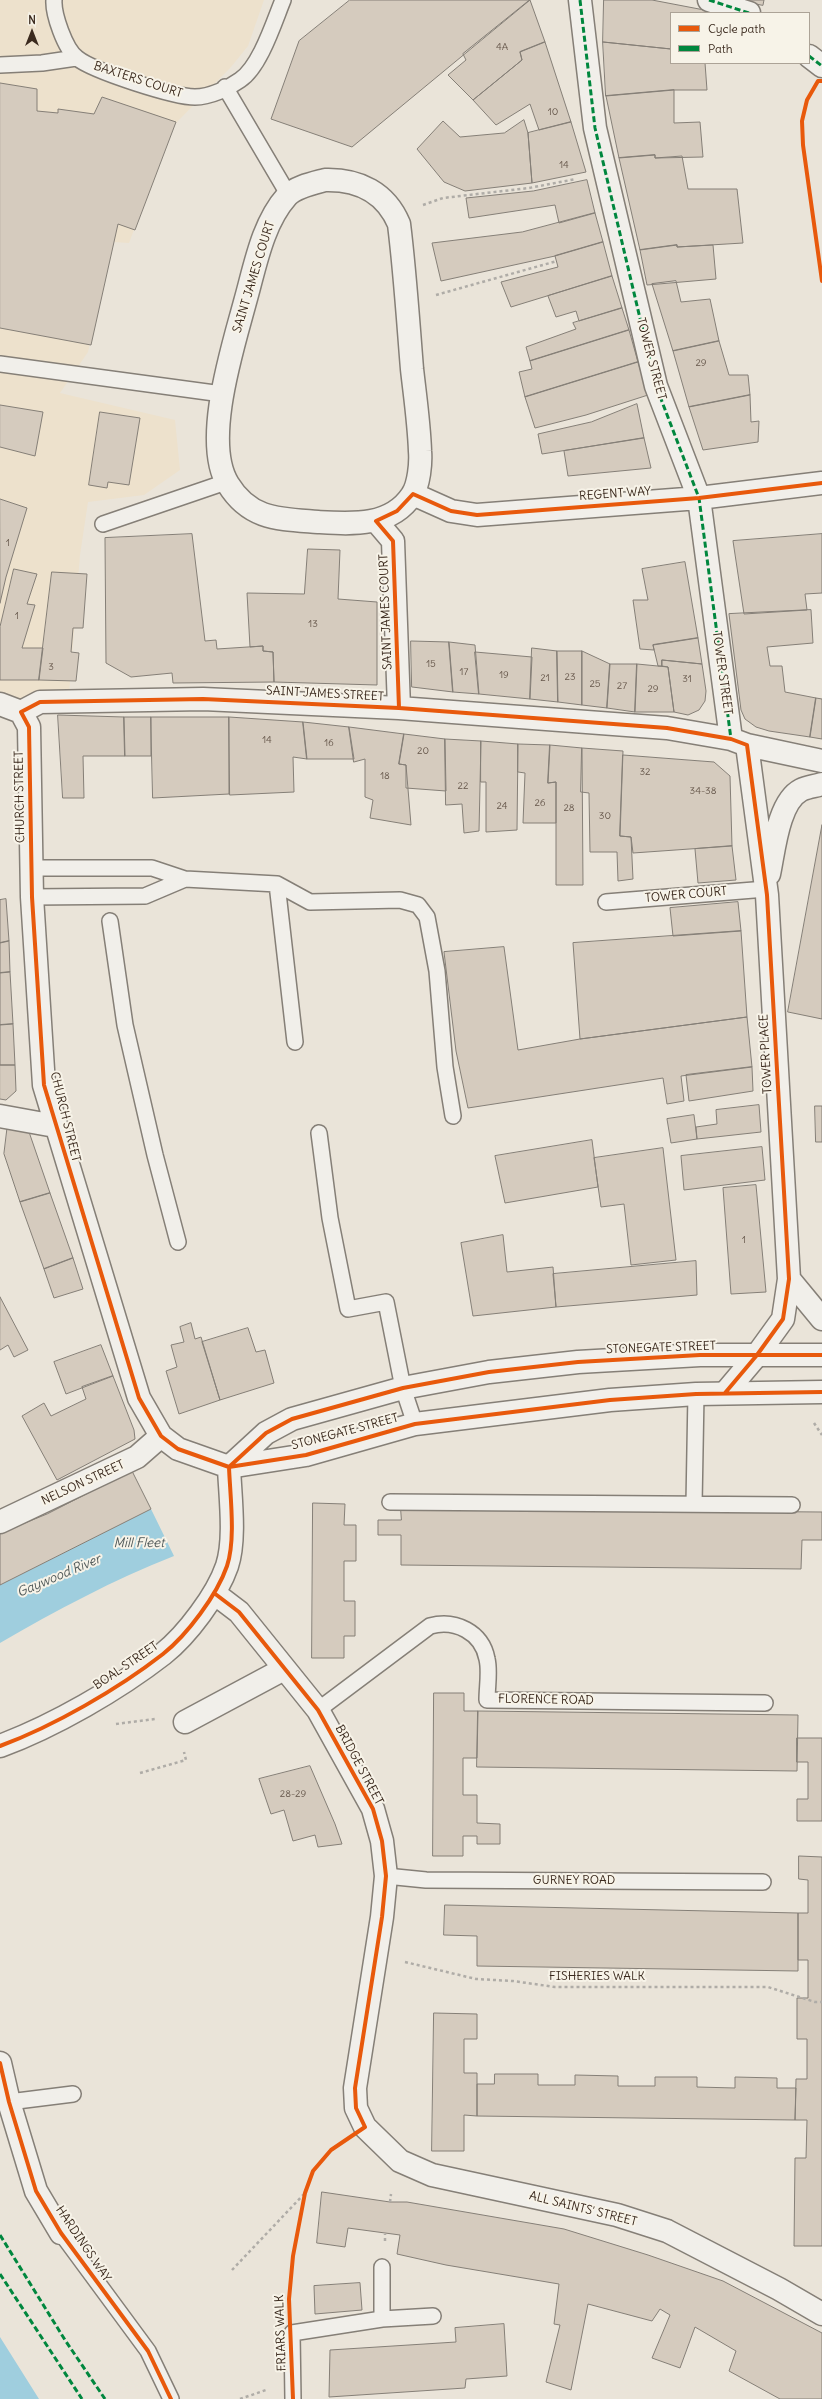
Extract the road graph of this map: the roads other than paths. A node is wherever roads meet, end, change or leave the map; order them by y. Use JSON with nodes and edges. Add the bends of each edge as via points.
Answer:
{"nodes":[{"id":1,"x":54,"y":0,"type":"edge"},
{"id":2,"x":283,"y":0,"type":"edge"},
{"id":3,"x":580,"y":0,"type":"edge"},
{"id":4,"x":709,"y":0,"type":"edge"},
{"id":5,"x":747,"y":12,"type":"edge"},
{"id":6,"x":810,"y":57,"type":"edge"},
{"id":7,"x":76,"y":58,"type":"junction"},
{"id":8,"x":0,"y":65,"type":"edge"},
{"id":9,"x":822,"y":66,"type":"edge"},
{"id":10,"x":225,"y":87,"type":"junction"},
{"id":11,"x":288,"y":194,"type":"junction"},
{"id":12,"x":0,"y":364,"type":"edge"},
{"id":13,"x":222,"y":394,"type":"junction"},
{"id":14,"x":226,"y":482,"type":"junction"},
{"id":15,"x":822,"y":483,"type":"edge"},
{"id":16,"x":413,"y":494,"type":"junction"},
{"id":17,"x":699,"y":498,"type":"junction"},
{"id":18,"x":376,"y":521,"type":"junction"},
{"id":19,"x":103,"y":524,"type":"dead end"},
{"id":20,"x":0,"y":704,"type":"edge"},
{"id":21,"x":399,"y":708,"type":"junction"},
{"id":22,"x":21,"y":712,"type":"junction"},
{"id":23,"x":739,"y":742,"type":"junction"},
{"id":24,"x":822,"y":761,"type":"edge"},
{"id":25,"x":822,"y":784,"type":"edge"},
{"id":26,"x":32,"y":868,"type":"junction"},
{"id":27,"x":185,"y":879,"type":"junction"},
{"id":28,"x":277,"y":884,"type":"junction"},
{"id":29,"x":766,"y":889,"type":"junction"},
{"id":30,"x":32,"y":897,"type":"junction"},
{"id":31,"x":606,"y":902,"type":"dead end"},
{"id":32,"x":110,"y":921,"type":"dead end"},
{"id":33,"x":295,"y":1042,"type":"dead end"},
{"id":34,"x":0,"y":1116,"type":"edge"},
{"id":35,"x":453,"y":1116,"type":"dead end"},
{"id":36,"x":55,"y":1126,"type":"junction"},
{"id":37,"x":319,"y":1133,"type":"dead end"},
{"id":38,"x":178,"y":1242,"type":"dead end"},
{"id":39,"x":789,"y":1280,"type":"junction"},
{"id":40,"x":822,"y":1319,"type":"edge"},
{"id":41,"x":758,"y":1355,"type":"junction"},
{"id":42,"x":813,"y":1355,"type":"edge"},
{"id":43,"x":403,"y":1388,"type":"junction"},
{"id":44,"x":822,"y":1392,"type":"edge"},
{"id":45,"x":725,"y":1393,"type":"junction"},
{"id":46,"x":696,"y":1394,"type":"junction"},
{"id":47,"x":415,"y":1424,"type":"junction"},
{"id":48,"x":160,"y":1436,"type":"junction"},
{"id":49,"x":229,"y":1467,"type":"junction"},
{"id":50,"x":390,"y":1502,"type":"dead end"},
{"id":51,"x":694,"y":1504,"type":"junction"},
{"id":52,"x":792,"y":1505,"type":"dead end"},
{"id":53,"x":0,"y":1522,"type":"edge"},
{"id":54,"x":214,"y":1593,"type":"junction"},
{"id":55,"x":284,"y":1669,"type":"junction"},
{"id":56,"x":765,"y":1703,"type":"dead end"},
{"id":57,"x":318,"y":1710,"type":"junction"},
{"id":58,"x":185,"y":1722,"type":"road end"},
{"id":59,"x":0,"y":1746,"type":"edge"},
{"id":60,"x":386,"y":1876,"type":"junction"},
{"id":61,"x":763,"y":1882,"type":"dead end"},
{"id":62,"x":0,"y":2063,"type":"edge"},
{"id":63,"x":73,"y":2094,"type":"dead end"},
{"id":64,"x":8,"y":2102,"type":"junction"},
{"id":65,"x":365,"y":2127,"type":"joint"},
{"id":66,"x":60,"y":2233,"type":"joint"},
{"id":67,"x":382,"y":2267,"type":"dead end"},
{"id":68,"x":822,"y":2314,"type":"edge"},
{"id":69,"x":433,"y":2316,"type":"dead end"},
{"id":70,"x":382,"y":2319,"type":"junction"},
{"id":71,"x":171,"y":2399,"type":"edge"},
{"id":72,"x":293,"y":2399,"type":"edge"}],
"edges":[{"from":1,"to":7,"type":"lane","via":[[53,10],[60,32]]},
{"from":2,"to":10,"type":"lane","name":"BAXTERS COURT","via":[[257,60],[242,80]]},
{"from":3,"to":17,"type":"street","name":"TOWER STREET","via":[[595,128],[656,386]]},
{"from":4,"to":5,"type":"street","via":[[722,2]]},
{"from":6,"to":9,"type":"street"},
{"from":7,"to":8,"type":"lane"},
{"from":7,"to":10,"type":"lane","name":"BAXTERS COURT","via":[[101,70],[174,94],[196,97],[212,94]]},
{"from":10,"to":11,"type":"lane"},
{"from":11,"to":13,"type":"street","name":"SAINT JAMES COURT","via":[[270,220],[229,360]]},
{"from":11,"to":16,"type":"street","via":[[310,184],[340,180],[370,189],[384,199],[399,224],[420,453]]},
{"from":12,"to":13,"type":"lane"},
{"from":13,"to":14,"type":"street","name":"SAINT JAMES COURT","via":[[218,446]]},
{"from":14,"to":18,"type":"street","name":"SAINT JAMES COURT","via":[[255,512],[271,517],[348,523]]},
{"from":14,"to":19,"type":"lane"},
{"from":15,"to":17,"type":"street","name":"REGENT WAY"},
{"from":16,"to":17,"type":"street","name":"REGENT WAY","via":[[451,511],[477,515]]},
{"from":16,"to":18,"type":"street","name":"SAINT JAMES COURT","via":[[397,511]]},
{"from":17,"to":23,"type":"street","name":"TOWER STREET"},
{"from":18,"to":21,"type":"street","name":"SAINT JAMES COURT","via":[[393,541]]},
{"from":20,"to":22,"type":"street"},
{"from":21,"to":22,"type":"street","name":"SAINT JAMES STREET","via":[[203,699],[40,702]]},
{"from":21,"to":23,"type":"street","name":"SAINT JAMES STREET","via":[[667,728]]},
{"from":22,"to":26,"type":"street","name":"CHURCH STREET","via":[[29,727]]},
{"from":23,"to":24,"type":"street","name":"SAINT JAMES STREET"},
{"from":23,"to":29,"type":"street","name":"TOWER PLACE"},
{"from":25,"to":29,"type":"street","name":"TOWER PLACE","via":[[801,790],[789,801],[782,816]]},
{"from":26,"to":27,"type":"lane","via":[[152,868]]},
{"from":26,"to":30,"type":"street","name":"CHURCH STREET"},
{"from":27,"to":28,"type":"lane"},
{"from":27,"to":30,"type":"lane","via":[[145,896]]},
{"from":28,"to":33,"type":"lane"},
{"from":28,"to":35,"type":"lane","via":[[310,902],[400,900],[418,905],[427,917],[437,971],[445,1067]]},
{"from":29,"to":31,"type":"lane","name":"TOWER COURT"},
{"from":29,"to":39,"type":"street","name":"TOWER PLACE"},
{"from":30,"to":36,"type":"street","name":"CHURCH STREET","via":[[44,1084]]},
{"from":32,"to":38,"type":"lane","via":[[125,1025]]},
{"from":34,"to":36,"type":"street"},
{"from":36,"to":48,"type":"street","name":"CHURCH STREET","via":[[139,1398]]},
{"from":37,"to":43,"type":"lane","via":[[330,1218],[348,1309],[386,1302]]},
{"from":39,"to":40,"type":"street"},
{"from":39,"to":41,"type":"street","name":"TOWER PLACE","via":[[784,1319]]},
{"from":41,"to":42,"type":"street","name":"STONEGATE STREET"},
{"from":41,"to":43,"type":"street","name":"STONEGATE STREET","via":[[578,1362],[489,1372]]},
{"from":41,"to":45,"type":"street","name":"TOWER PLACE"},
{"from":43,"to":47,"type":"lane"},
{"from":43,"to":49,"type":"street","name":"STONEGATE STREET","via":[[292,1419],[266,1433]]},
{"from":44,"to":45,"type":"street","name":"STONEGATE STREET"},
{"from":45,"to":46,"type":"street","name":"STONEGATE STREET"},
{"from":46,"to":47,"type":"street","name":"STONEGATE STREET","via":[[610,1400]]},
{"from":46,"to":51,"type":"lane"},
{"from":47,"to":49,"type":"street","name":"STONEGATE STREET","via":[[306,1455]]},
{"from":48,"to":49,"type":"street","name":"CHURCH STREET","via":[[178,1449]]},
{"from":48,"to":53,"type":"street","name":"NELSON STREET","via":[[137,1457]]},
{"from":49,"to":54,"type":"street","name":"BOAL STREET","via":[[232,1526],[227,1566]]},
{"from":50,"to":51,"type":"lane"},
{"from":51,"to":52,"type":"lane"},
{"from":54,"to":55,"type":"street","name":"BRIDGE STREET","via":[[238,1612]]},
{"from":54,"to":59,"type":"street","name":"BOAL STREET","via":[[189,1628],[164,1653],[101,1696],[19,1739]]},
{"from":55,"to":57,"type":"street","name":"BRIDGE STREET"},
{"from":55,"to":58,"type":"street"},
{"from":56,"to":57,"type":"lane","name":"FLORENCE ROAD","via":[[487,1700],[488,1659],[481,1642],[467,1630],[442,1623],[430,1626]]},
{"from":57,"to":60,"type":"street","name":"BRIDGE STREET","via":[[373,1809],[382,1841]]},
{"from":60,"to":61,"type":"lane","name":"GURNEY ROAD","via":[[426,1880]]},
{"from":60,"to":65,"type":"street","name":"BRIDGE STREET","via":[[355,2088],[356,2108]]},
{"from":62,"to":64,"type":"street","name":"HARDINGS WAY"},
{"from":63,"to":64,"type":"lane"},
{"from":64,"to":66,"type":"street","name":"HARDINGS WAY","via":[[36,2191]]},
{"from":65,"to":68,"type":"street","name":"ALL SAINTS' STREET","via":[[400,2161],[432,2175],[617,2215],[667,2231]]},
{"from":66,"to":71,"type":"lane","name":"HARDINGS WAY","via":[[148,2351]]},
{"from":67,"to":70,"type":"lane"},
{"from":69,"to":70,"type":"lane"},
{"from":70,"to":72,"type":"lane","name":"FRIARS WALK","via":[[292,2333]]}]}
